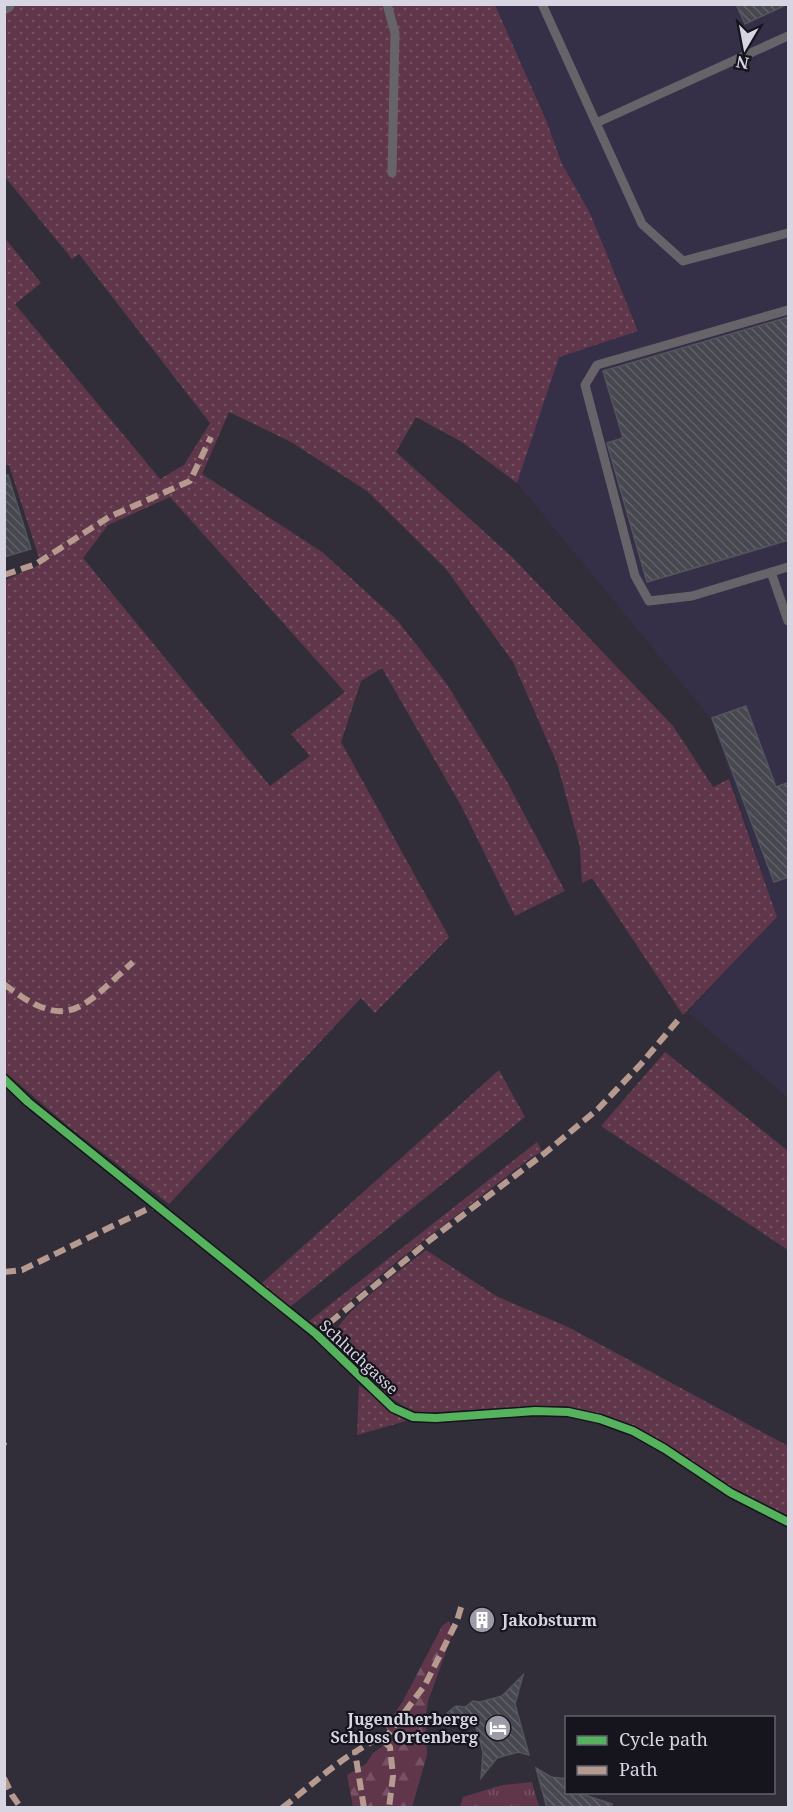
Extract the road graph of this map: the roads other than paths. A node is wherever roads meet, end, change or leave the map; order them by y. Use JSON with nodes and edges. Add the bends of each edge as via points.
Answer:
{"nodes":[{"id":1,"x":387,"y":4,"type":"edge"},
{"id":2,"x":543,"y":4,"type":"edge"},
{"id":3,"x":789,"y":36,"type":"edge"},
{"id":4,"x":596,"y":123,"type":"junction"},
{"id":5,"x":392,"y":173,"type":"dead end"},
{"id":6,"x":789,"y":233,"type":"edge"},
{"id":7,"x":789,"y":310,"type":"edge"},
{"id":8,"x":789,"y":567,"type":"edge"},
{"id":9,"x":771,"y":572,"type":"junction"},
{"id":10,"x":789,"y":621,"type":"edge"},
{"id":11,"x":4,"y":1079,"type":"edge"},
{"id":12,"x":789,"y":1522,"type":"edge"}],
"edges":[{"from":1,"to":5,"type":"lane","via":[[394,33]]},
{"from":2,"to":4,"type":"lane"},
{"from":3,"to":4,"type":"lane"},
{"from":4,"to":6,"type":"lane","via":[[642,224],[683,261]]},
{"from":7,"to":9,"type":"lane","via":[[597,365],[585,385],[636,576],[649,601],[692,596]]},
{"from":8,"to":9,"type":"lane"},
{"from":9,"to":10,"type":"lane"},
{"from":11,"to":12,"type":"lane","name":"Schluchgasse","via":[[316,1334],[393,1408],[413,1417],[535,1411],[568,1412],[600,1419],[633,1431],[731,1493]]}]}
